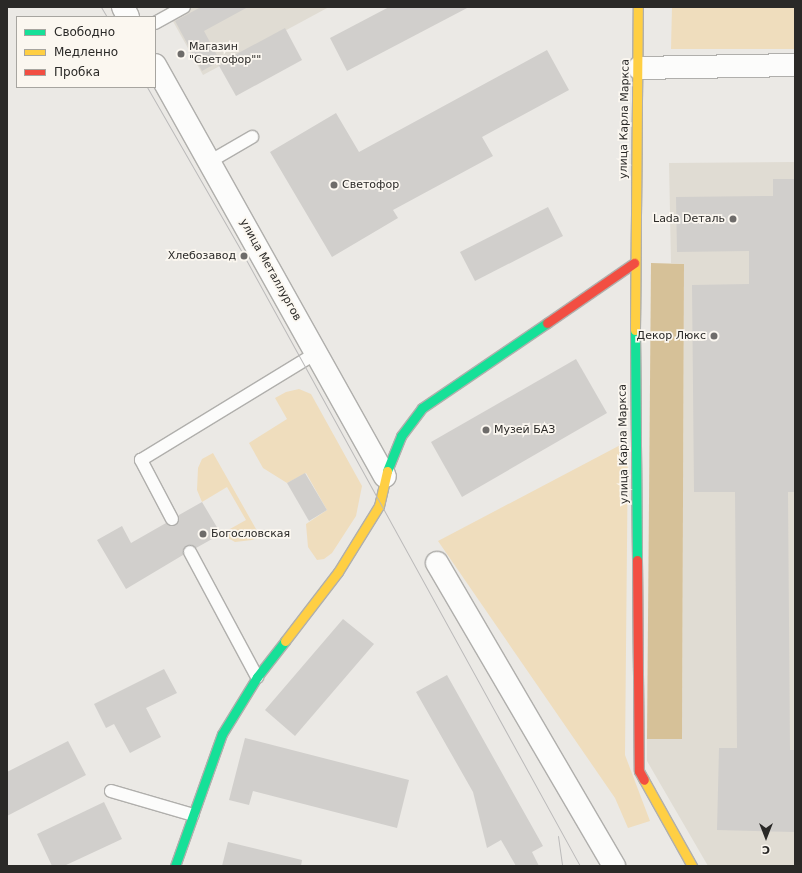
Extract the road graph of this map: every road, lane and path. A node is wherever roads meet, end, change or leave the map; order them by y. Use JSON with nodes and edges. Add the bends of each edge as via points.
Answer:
{"nodes":[{"id":1,"x":123,"y":7,"type":"edge"},
{"id":2,"x":184,"y":7,"type":"edge"},
{"id":3,"x":638,"y":7,"type":"edge"},
{"id":4,"x":128,"y":16,"type":"edge"},
{"id":5,"x":156,"y":22,"type":"edge"},
{"id":6,"x":795,"y":65,"type":"edge"},
{"id":7,"x":156,"y":67,"type":"edge"},
{"id":8,"x":639,"y":68,"type":"junction"},
{"id":9,"x":252,"y":137,"type":"dead end"},
{"id":10,"x":209,"y":162,"type":"junction"},
{"id":11,"x":634,"y":263,"type":"junction"},
{"id":12,"x":316,"y":354,"type":"junction"},
{"id":13,"x":384,"y":476,"type":"junction"},
{"id":14,"x":172,"y":519,"type":"dead end"},
{"id":15,"x":190,"y":552,"type":"dead end"},
{"id":16,"x":437,"y":563,"type":"dead end"},
{"id":17,"x":257,"y":677,"type":"junction"},
{"id":18,"x":111,"y":790,"type":"dead end"},
{"id":19,"x":193,"y":815,"type":"junction"},
{"id":20,"x":171,"y":864,"type":"edge"},
{"id":21,"x":614,"y":866,"type":"edge"},
{"id":22,"x":692,"y":866,"type":"edge"}],
"edges":[{"from":1,"to":4,"type":"street"},
{"from":2,"to":5,"type":"lane"},
{"from":3,"to":8,"type":"main road","name":"улица Карла Маркса"},
{"from":6,"to":8,"type":"street"},
{"from":7,"to":10,"type":"street","name":"улица Металлургов"},
{"from":8,"to":11,"type":"main road","name":"улица Карла Маркса"},
{"from":9,"to":10,"type":"lane"},
{"from":10,"to":12,"type":"street","name":"улица Металлургов"},
{"from":11,"to":13,"type":"main road","via":[[422,408],[397,442]]},
{"from":11,"to":22,"type":"main road","name":"улица Карла Маркса","via":[[639,771]]},
{"from":12,"to":13,"type":"street","name":"улица Металлургов"},
{"from":12,"to":14,"type":"lane","via":[[141,460]]},
{"from":13,"to":17,"type":"main road","via":[[379,506],[342,565]]},
{"from":15,"to":17,"type":"lane"},
{"from":16,"to":21,"type":"street"},
{"from":17,"to":19,"type":"main road","via":[[222,734]]},
{"from":18,"to":19,"type":"lane"},
{"from":19,"to":20,"type":"main road","via":[[178,855]]}]}
